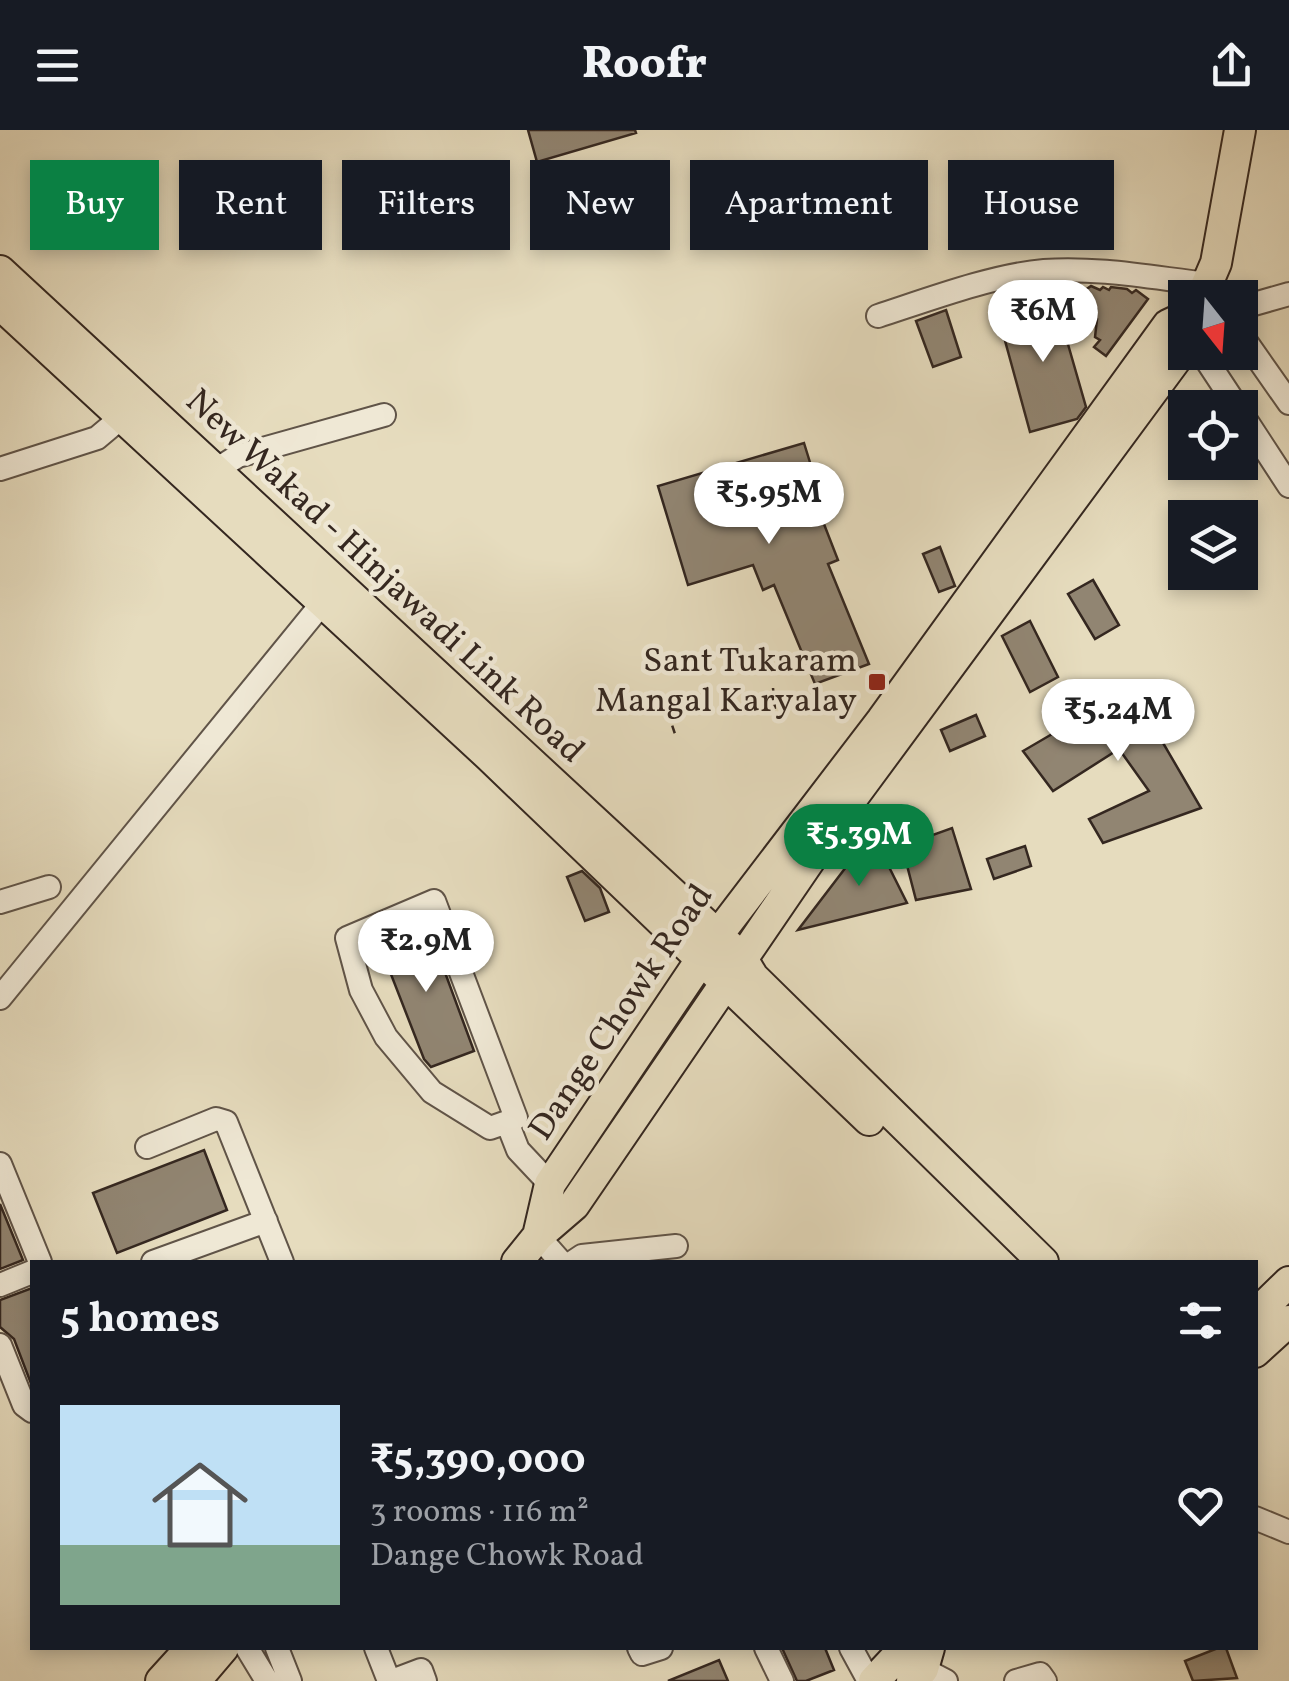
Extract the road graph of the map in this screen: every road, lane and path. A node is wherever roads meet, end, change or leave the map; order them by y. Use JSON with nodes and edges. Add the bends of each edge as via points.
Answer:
{"nodes":[{"id":1,"x":1240,"y":130,"type":"edge"},
{"id":2,"x":0,"y":271,"type":"edge"},
{"id":3,"x":1209,"y":280,"type":"edge"},
{"id":4,"x":1168,"y":283,"type":"edge"},
{"id":5,"x":1289,"y":294,"type":"edge"},
{"id":6,"x":1258,"y":303,"type":"edge"},
{"id":7,"x":0,"y":304,"type":"edge"},
{"id":8,"x":878,"y":316,"type":"dead end"},
{"id":9,"x":1168,"y":326,"type":"edge"},
{"id":10,"x":1258,"y":359,"type":"edge"},
{"id":11,"x":1168,"y":367,"type":"edge"},
{"id":12,"x":1289,"y":403,"type":"edge"},
{"id":13,"x":384,"y":415,"type":"dead end"},
{"id":14,"x":122,"y":417,"type":"junction"},
{"id":15,"x":1258,"y":438,"type":"edge"},
{"id":16,"x":0,"y":468,"type":"edge"},
{"id":17,"x":214,"y":471,"type":"junction"},
{"id":18,"x":1289,"y":486,"type":"edge"},
{"id":19,"x":1010,"y":563,"type":"junction"},
{"id":20,"x":330,"y":593,"type":"junction"},
{"id":21,"x":773,"y":688,"type":"dead end"},
{"id":22,"x":664,"y":700,"type":"dead end"},
{"id":23,"x":776,"y":720,"type":"dead end"},
{"id":24,"x":675,"y":734,"type":"dead end"},
{"id":25,"x":49,"y":887,"type":"dead end"},
{"id":26,"x":0,"y":902,"type":"edge"},
{"id":27,"x":709,"y":948,"type":"junction"},
{"id":28,"x":733,"y":969,"type":"junction"},
{"id":29,"x":0,"y":998,"type":"edge"},
{"id":30,"x":507,"y":1122,"type":"junction"},
{"id":31,"x":147,"y":1147,"type":"dead end"},
{"id":32,"x":0,"y":1164,"type":"edge"},
{"id":33,"x":550,"y":1184,"type":"junction"},
{"id":34,"x":266,"y":1221,"type":"junction"},
{"id":35,"x":538,"y":1236,"type":"junction"},
{"id":36,"x":676,"y":1246,"type":"dead end"},
{"id":37,"x":39,"y":1260,"type":"edge"},
{"id":38,"x":159,"y":1260,"type":"edge"},
{"id":39,"x":281,"y":1260,"type":"edge"},
{"id":40,"x":519,"y":1260,"type":"edge"},
{"id":41,"x":559,"y":1260,"type":"edge"},
{"id":42,"x":576,"y":1260,"type":"edge"},
{"id":43,"x":1016,"y":1260,"type":"edge"},
{"id":44,"x":1040,"y":1260,"type":"edge"},
{"id":45,"x":30,"y":1273,"type":"edge"},
{"id":46,"x":1289,"y":1282,"type":"edge"},
{"id":47,"x":0,"y":1286,"type":"edge"},
{"id":48,"x":1278,"y":1326,"type":"edge"},
{"id":49,"x":0,"y":1344,"type":"edge"},
{"id":50,"x":1258,"y":1349,"type":"edge"},
{"id":51,"x":30,"y":1410,"type":"edge"},
{"id":52,"x":1258,"y":1520,"type":"edge"},
{"id":53,"x":1287,"y":1535,"type":"edge"},
{"id":54,"x":189,"y":1650,"type":"edge"},
{"id":55,"x":222,"y":1650,"type":"edge"},
{"id":56,"x":249,"y":1650,"type":"edge"},
{"id":57,"x":279,"y":1650,"type":"edge"},
{"id":58,"x":363,"y":1650,"type":"edge"},
{"id":59,"x":377,"y":1650,"type":"edge"},
{"id":60,"x":767,"y":1650,"type":"edge"},
{"id":61,"x":852,"y":1650,"type":"edge"},
{"id":62,"x":924,"y":1665,"type":"edge"},
{"id":63,"x":161,"y":1681,"type":"edge"},
{"id":64,"x":194,"y":1681,"type":"edge"},
{"id":65,"x":266,"y":1681,"type":"edge"},
{"id":66,"x":290,"y":1681,"type":"edge"},
{"id":67,"x":373,"y":1681,"type":"edge"},
{"id":68,"x":390,"y":1681,"type":"edge"},
{"id":69,"x":425,"y":1681,"type":"edge"},
{"id":70,"x":782,"y":1681,"type":"edge"},
{"id":71,"x":872,"y":1681,"type":"edge"},
{"id":72,"x":1016,"y":1681,"type":"edge"},
{"id":73,"x":1045,"y":1681,"type":"edge"}],
"edges":[{"from":1,"to":3,"type":"main road"},
{"from":2,"to":17,"type":"main road","name":"New Wakad - Hinjawadi Link Road"},
{"from":4,"to":8,"type":"street","via":[[1044,271]]},
{"from":5,"to":6,"type":"street"},
{"from":7,"to":14,"type":"main road","name":"New Wakad - Hinjawadi Link Road"},
{"from":9,"to":19,"type":"main road","name":"Dange Chowk Road"},
{"from":10,"to":12,"type":"street"},
{"from":11,"to":19,"type":"main road","name":"Dange Chowk Road"},
{"from":13,"to":17,"type":"street","via":[[238,456]]},
{"from":14,"to":16,"type":"street","via":[[98,438]]},
{"from":14,"to":20,"type":"main road","name":"New Wakad - Hinjawadi Link Road"},
{"from":15,"to":18,"type":"street"},
{"from":17,"to":20,"type":"main road","name":"New Wakad - Hinjawadi Link Road"},
{"from":19,"to":27,"type":"main road","name":"Dange Chowk Road"},
{"from":19,"to":28,"type":"main road","name":"Dange Chowk Road"},
{"from":20,"to":27,"type":"main road","name":"New Wakad - Hinjawadi Link Road"},
{"from":20,"to":29,"type":"street"},
{"from":21,"to":23,"type":"path"},
{"from":22,"to":24,"type":"path"},
{"from":25,"to":26,"type":"street"},
{"from":27,"to":28,"type":"main road","name":"New Wakad - Hinjawadi Link Road"},
{"from":27,"to":33,"type":"main road","name":"Dange Chowk Road"},
{"from":28,"to":35,"type":"main road","name":"Dange Chowk Road","via":[[574,1205]]},
{"from":28,"to":43,"type":"main road"},
{"from":28,"to":44,"type":"main road","via":[[753,977]]},
{"from":30,"to":30,"type":"street","via":[[490,1128],[432,1092],[386,1036],[361,990],[347,938],[434,902],[516,1118]]},
{"from":30,"to":33,"type":"street","via":[[518,1150]]},
{"from":31,"to":34,"type":"street","via":[[222,1120]]},
{"from":32,"to":37,"type":"street"},
{"from":33,"to":35,"type":"main road","name":"Dange Chowk Road"},
{"from":34,"to":38,"type":"street"},
{"from":34,"to":39,"type":"street"},
{"from":35,"to":40,"type":"main road","name":"Dange Chowk Road"},
{"from":35,"to":41,"type":"street"},
{"from":36,"to":42,"type":"street"},
{"from":45,"to":47,"type":"street"},
{"from":46,"to":48,"type":"main road"},
{"from":48,"to":50,"type":"main road"},
{"from":49,"to":51,"type":"street"},
{"from":52,"to":53,"type":"street"},
{"from":54,"to":63,"type":"main road"},
{"from":55,"to":64,"type":"main road"},
{"from":56,"to":65,"type":"street"},
{"from":57,"to":66,"type":"street"},
{"from":58,"to":67,"type":"street"},
{"from":59,"to":68,"type":"street"},
{"from":60,"to":70,"type":"street"},
{"from":61,"to":71,"type":"street"},
{"from":62,"to":71,"type":"main road","via":[[904,1650]]},
{"from":68,"to":69,"type":"street","via":[[420,1670]]},
{"from":72,"to":73,"type":"street","via":[[1040,1674]]}]}
